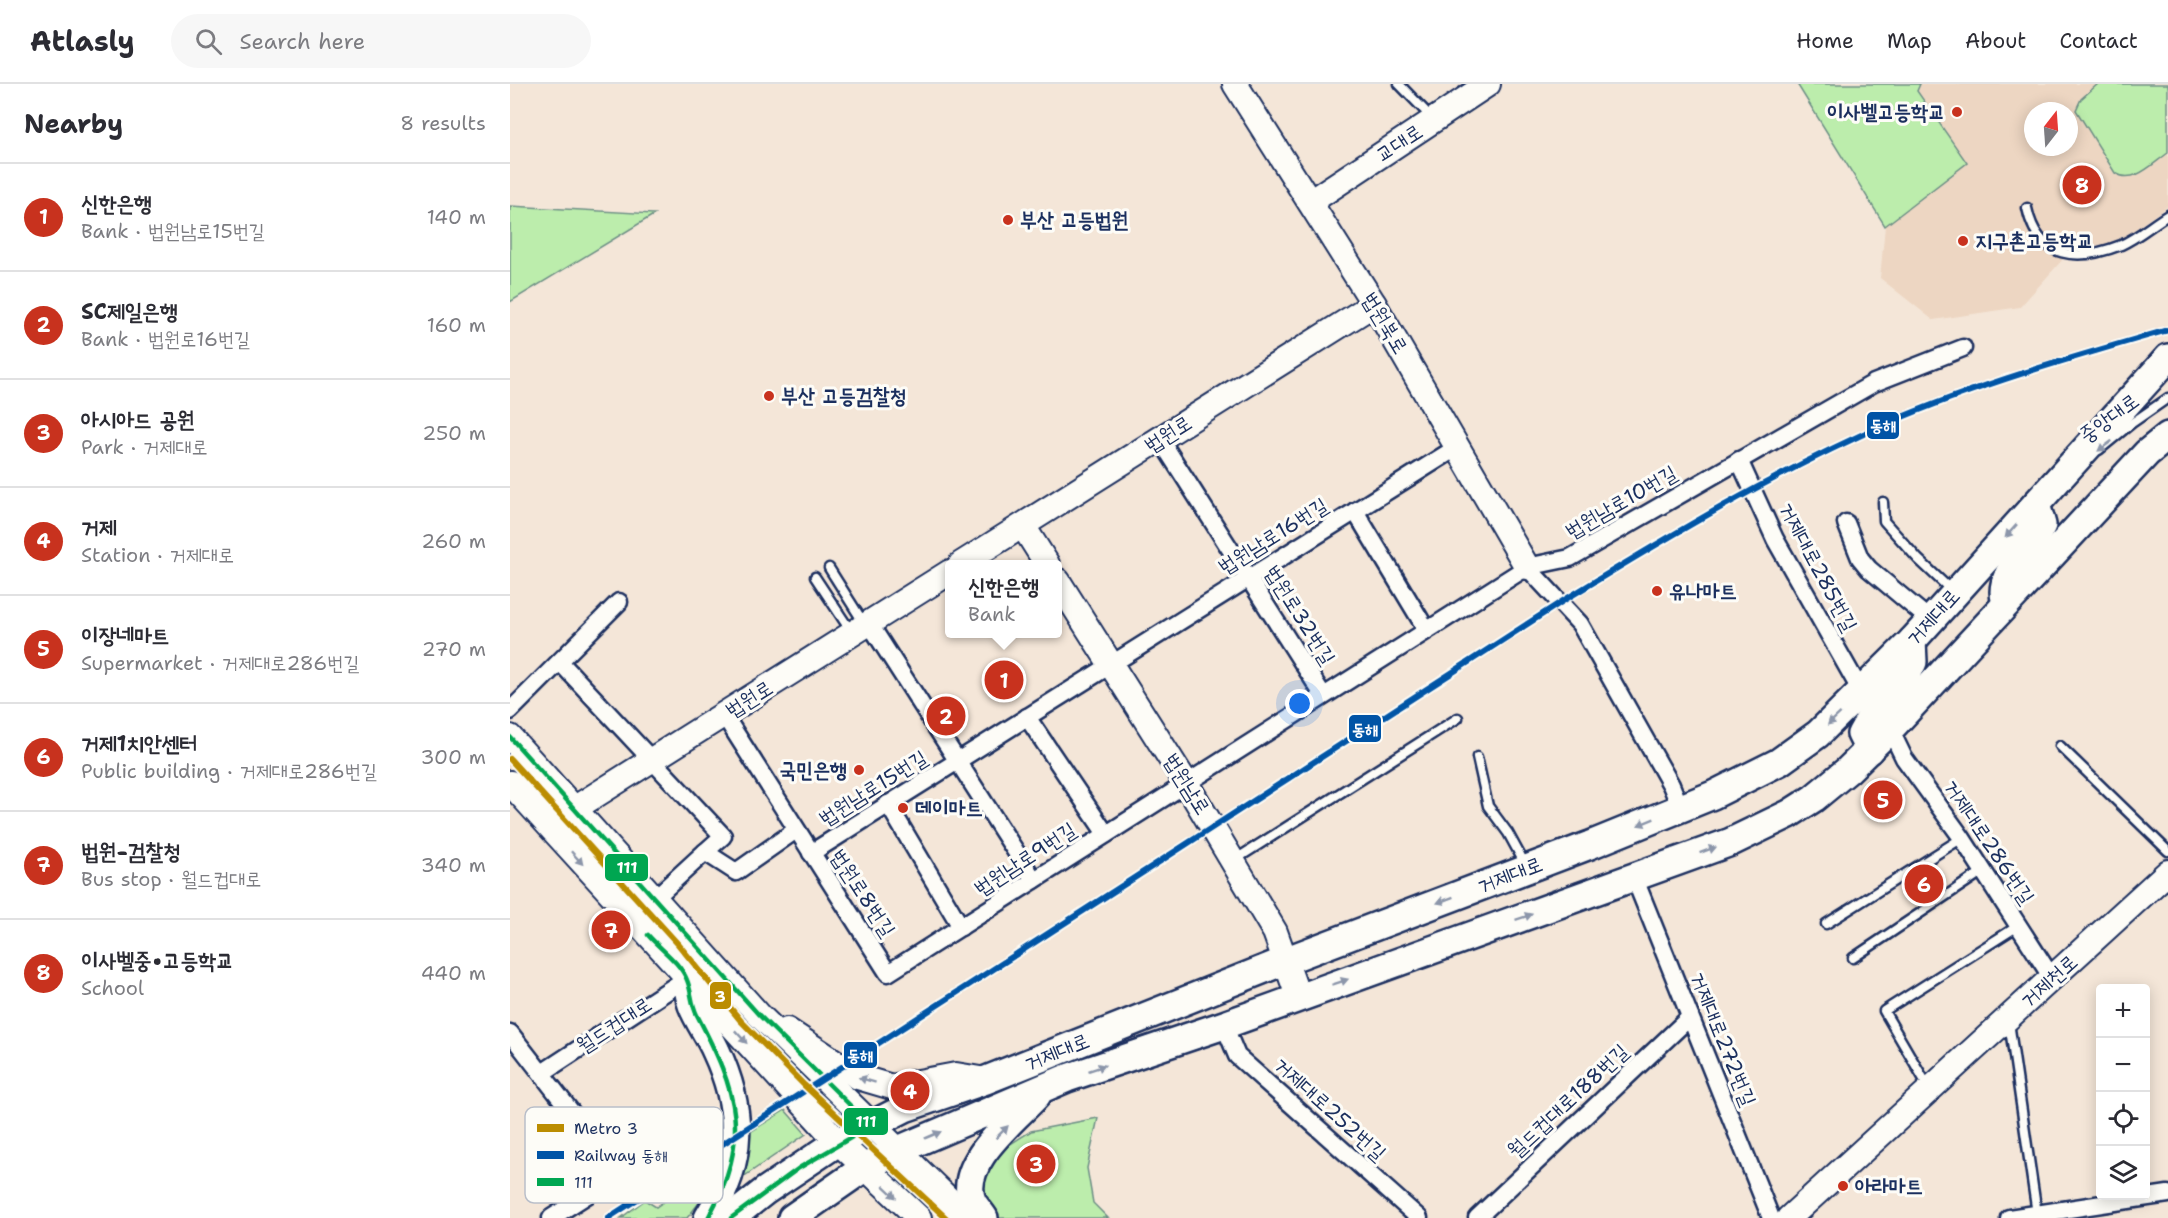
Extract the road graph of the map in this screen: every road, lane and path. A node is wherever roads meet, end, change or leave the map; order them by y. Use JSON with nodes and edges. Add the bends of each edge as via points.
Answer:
{"nodes":[{"id":1,"x":1235,"y":84,"type":"edge"},
{"id":2,"x":1399,"y":84,"type":"edge"},
{"id":3,"x":1488,"y":84,"type":"edge"},
{"id":4,"x":1434,"y":120,"type":"junction"},
{"id":5,"x":1310,"y":202,"type":"junction"},
{"id":6,"x":2027,"y":208,"type":"dead end"},
{"id":7,"x":2168,"y":215,"type":"edge"},
{"id":8,"x":1374,"y":304,"type":"junction"},
{"id":9,"x":1963,"y":348,"type":"dead end"},
{"id":10,"x":2168,"y":358,"type":"edge"},
{"id":11,"x":2168,"y":398,"type":"edge"},
{"id":12,"x":2168,"y":436,"type":"edge"},
{"id":13,"x":1160,"y":439,"type":"junction"},
{"id":14,"x":1459,"y":446,"type":"junction"},
{"id":15,"x":2157,"y":451,"type":"edge"},
{"id":16,"x":1739,"y":460,"type":"junction"},
{"id":17,"x":2070,"y":466,"type":"junction"},
{"id":18,"x":1883,"y":502,"type":"dead end"},
{"id":19,"x":2036,"y":504,"type":"junction"},
{"id":20,"x":1355,"y":511,"type":"junction"},
{"id":21,"x":1846,"y":523,"type":"dead end"},
{"id":22,"x":1023,"y":526,"type":"junction"},
{"id":23,"x":968,"y":560,"type":"edge"},
{"id":24,"x":1044,"y":560,"type":"edge"},
{"id":25,"x":1527,"y":567,"type":"junction"},
{"id":26,"x":829,"y":568,"type":"dead end"},
{"id":27,"x":945,"y":575,"type":"edge"},
{"id":28,"x":815,"y":577,"type":"dead end"},
{"id":29,"x":1250,"y":577,"type":"junction"},
{"id":30,"x":1062,"y":587,"type":"edge"},
{"id":31,"x":1954,"y":593,"type":"junction"},
{"id":32,"x":619,"y":603,"type":"dead end"},
{"id":33,"x":2006,"y":603,"type":"junction"},
{"id":34,"x":1930,"y":621,"type":"junction"},
{"id":35,"x":862,"y":627,"type":"junction"},
{"id":36,"x":1426,"y":629,"type":"junction"},
{"id":37,"x":1912,"y":641,"type":"junction"},
{"id":38,"x":560,"y":662,"type":"junction"},
{"id":39,"x":1111,"y":664,"type":"junction"},
{"id":40,"x":1862,"y":693,"type":"junction"},
{"id":41,"x":1323,"y":695,"type":"junction"},
{"id":42,"x":510,"y":711,"type":"edge"},
{"id":43,"x":724,"y":714,"type":"junction"},
{"id":44,"x":1027,"y":717,"type":"junction"},
{"id":45,"x":1458,"y":718,"type":"dead end"},
{"id":46,"x":1890,"y":729,"type":"junction"},
{"id":47,"x":510,"y":737,"type":"edge"},
{"id":48,"x":2060,"y":746,"type":"dead end"},
{"id":49,"x":1869,"y":750,"type":"junction"},
{"id":50,"x":1477,"y":757,"type":"dead end"},
{"id":51,"x":653,"y":759,"type":"junction"},
{"id":52,"x":957,"y":761,"type":"junction"},
{"id":53,"x":510,"y":783,"type":"edge"},
{"id":54,"x":1186,"y":783,"type":"junction"},
{"id":55,"x":888,"y":804,"type":"junction"},
{"id":56,"x":574,"y":809,"type":"junction"},
{"id":57,"x":1681,"y":809,"type":"junction"},
{"id":58,"x":548,"y":826,"type":"junction"},
{"id":59,"x":796,"y":830,"type":"junction"},
{"id":60,"x":1106,"y":834,"type":"junction"},
{"id":61,"x":1962,"y":838,"type":"junction"},
{"id":62,"x":2168,"y":851,"type":"edge"},
{"id":63,"x":705,"y":852,"type":"junction"},
{"id":64,"x":811,"y":853,"type":"junction"},
{"id":65,"x":1233,"y":861,"type":"junction"},
{"id":66,"x":1527,"y":869,"type":"junction"},
{"id":67,"x":1983,"y":871,"type":"junction"},
{"id":68,"x":2168,"y":873,"type":"edge"},
{"id":69,"x":1634,"y":877,"type":"junction"},
{"id":70,"x":1034,"y":880,"type":"junction"},
{"id":71,"x":655,"y":898,"type":"junction"},
{"id":72,"x":1826,"y":924,"type":"dead end"},
{"id":73,"x":2018,"y":926,"type":"junction"},
{"id":74,"x":961,"y":927,"type":"junction"},
{"id":75,"x":1853,"y":958,"type":"dead end"},
{"id":76,"x":1287,"y":960,"type":"junction"},
{"id":77,"x":888,"y":973,"type":"joint"},
{"id":78,"x":687,"y":978,"type":"junction"},
{"id":79,"x":2052,"y":978,"type":"junction"},
{"id":80,"x":1298,"y":996,"type":"junction"},
{"id":81,"x":759,"y":1015,"type":"junction"},
{"id":82,"x":1690,"y":1017,"type":"junction"},
{"id":83,"x":2008,"y":1018,"type":"junction"},
{"id":84,"x":1224,"y":1025,"type":"junction"},
{"id":85,"x":510,"y":1033,"type":"edge"},
{"id":86,"x":542,"y":1073,"type":"junction"},
{"id":87,"x":986,"y":1080,"type":"junction"},
{"id":88,"x":1042,"y":1088,"type":"junction"},
{"id":89,"x":1930,"y":1089,"type":"junction"},
{"id":90,"x":568,"y":1107,"type":"edge"},
{"id":91,"x":870,"y":1126,"type":"junction"},
{"id":92,"x":838,"y":1142,"type":"junction"},
{"id":93,"x":896,"y":1151,"type":"junction"},
{"id":94,"x":864,"y":1168,"type":"junction"},
{"id":95,"x":723,"y":1186,"type":"edge"},
{"id":96,"x":2168,"y":1194,"type":"edge"},
{"id":97,"x":575,"y":1203,"type":"edge"},
{"id":98,"x":715,"y":1203,"type":"edge"},
{"id":99,"x":2037,"y":1214,"type":"junction"},
{"id":100,"x":551,"y":1218,"type":"edge"},
{"id":101,"x":708,"y":1218,"type":"edge"},
{"id":102,"x":731,"y":1218,"type":"edge"},
{"id":103,"x":792,"y":1218,"type":"edge"},
{"id":104,"x":919,"y":1218,"type":"edge"},
{"id":105,"x":968,"y":1218,"type":"edge"},
{"id":106,"x":984,"y":1218,"type":"edge"},
{"id":107,"x":1419,"y":1218,"type":"edge"},
{"id":108,"x":1477,"y":1218,"type":"edge"},
{"id":109,"x":1771,"y":1218,"type":"edge"},
{"id":110,"x":1789,"y":1218,"type":"edge"},
{"id":111,"x":2009,"y":1218,"type":"edge"}],
"edges":[{"from":1,"to":5,"type":"main road","name":"법원북로"},
{"from":2,"to":4,"type":"lane"},
{"from":3,"to":4,"type":"main road","name":"교대로"},
{"from":4,"to":5,"type":"main road","name":"교대로"},
{"from":5,"to":8,"type":"main road","name":"법원북로"},
{"from":6,"to":7,"type":"lane","via":[[2035,234],[2048,248],[2089,254],[2122,244]]},
{"from":8,"to":13,"type":"main road","name":"법원로"},
{"from":8,"to":14,"type":"main road","name":"법원북로"},
{"from":9,"to":16,"type":"street","name":"법원남로10번길","via":[[1874,383]]},
{"from":10,"to":17,"type":"main road","name":"거제대로"},
{"from":11,"to":17,"type":"lane","name":"중앙대로","one_way":true,"via":[[2106,447]]},
{"from":12,"to":15,"type":"main road","name":"거제대로"},
{"from":13,"to":22,"type":"main road","name":"법원로"},
{"from":13,"to":29,"type":"street","name":"법원로32번길"},
{"from":14,"to":20,"type":"street","name":"법원남로16번길"},
{"from":14,"to":25,"type":"main road","name":"법원북로"},
{"from":15,"to":33,"type":"main road","name":"거제대로"},
{"from":16,"to":25,"type":"street","name":"법원남로10번길","via":[[1570,558]]},
{"from":16,"to":40,"type":"street","name":"거제대로285번길","via":[[1775,539]]},
{"from":17,"to":19,"type":"main road","name":"거제대로"},
{"from":18,"to":31,"type":"lane","via":[[1884,521]]},
{"from":19,"to":31,"type":"main road","name":"거제대로","one_way":true},
{"from":19,"to":33,"type":"main road","via":[[2042,525],[2034,542],[2007,575],[2002,588]]},
{"from":20,"to":29,"type":"street","name":"법원남로16번길"},
{"from":20,"to":36,"type":"street"},
{"from":21,"to":34,"type":"street","via":[[1860,558],[1869,569]]},
{"from":22,"to":23,"type":"main road","name":"법원로"},
{"from":22,"to":24,"type":"main road"},
{"from":25,"to":36,"type":"street","name":"법원남로10번길"},
{"from":25,"to":57,"type":"street","via":[[1580,624]]},
{"from":26,"to":35,"type":"lane"},
{"from":27,"to":35,"type":"main road","name":"법원로"},
{"from":28,"to":35,"type":"lane"},
{"from":29,"to":39,"type":"street","name":"법원남로16번길"},
{"from":29,"to":41,"type":"street","name":"법원로32번길"},
{"from":30,"to":39,"type":"main road","name":"법원남로"},
{"from":31,"to":34,"type":"main road","name":"거제대로"},
{"from":32,"to":38,"type":"street"},
{"from":33,"to":46,"type":"main road","name":"거제대로"},
{"from":34,"to":37,"type":"main road","name":"거제대로"},
{"from":35,"to":43,"type":"main road","name":"법원로"},
{"from":35,"to":52,"type":"street"},
{"from":36,"to":41,"type":"street","name":"법원남로10번길"},
{"from":37,"to":40,"type":"main road","name":"거제대로"},
{"from":37,"to":49,"type":"main road","via":[[1913,662],[1905,678],[1861,734]]},
{"from":38,"to":42,"type":"street"},
{"from":38,"to":51,"type":"street"},
{"from":39,"to":44,"type":"street","name":"법원남로15번길"},
{"from":39,"to":54,"type":"main road","name":"법원남로"},
{"from":40,"to":57,"type":"main road","name":"거제대로","one_way":true,"via":[[1818,734],[1779,762]]},
{"from":41,"to":54,"type":"street","name":"법원남로10번길"},
{"from":43,"to":51,"type":"main road","name":"법원로"},
{"from":43,"to":59,"type":"street","name":"법원로8번길"},
{"from":44,"to":52,"type":"street","name":"법원남로15번길"},
{"from":44,"to":60,"type":"street"},
{"from":45,"to":65,"type":"lane"},
{"from":46,"to":49,"type":"main road","name":"거제대로"},
{"from":46,"to":61,"type":"street","name":"거제대로286번길","via":[[1904,758]]},
{"from":47,"to":56,"type":"main road"},
{"from":48,"to":62,"type":"lane"},
{"from":69,"to":49,"type":"main road","name":"거제대로","one_way":true,"via":[[1731,842],[1789,814],[1814,798]]},
{"from":50,"to":66,"type":"lane","via":[[1488,806]]},
{"from":51,"to":56,"type":"main road","name":"법원로"},
{"from":51,"to":63,"type":"street","via":[[723,836]]},
{"from":52,"to":55,"type":"street","name":"법원남로15번길"},
{"from":52,"to":70,"type":"street"},
{"from":53,"to":58,"type":"main road"},
{"from":54,"to":60,"type":"street","name":"법원남로9번길"},
{"from":54,"to":65,"type":"main road","name":"법원남로"},
{"from":55,"to":64,"type":"street","name":"법원남로15번길"},
{"from":55,"to":74,"type":"street"},
{"from":56,"to":58,"type":"main road","name":"법원로"},
{"from":56,"to":71,"type":"main road"},
{"from":57,"to":66,"type":"main road","name":"거제대로","one_way":true},
{"from":58,"to":78,"type":"main road","one_way":true},
{"from":59,"to":63,"type":"street","via":[[736,872]]},
{"from":59,"to":64,"type":"street","name":"법원로8번길"},
{"from":60,"to":70,"type":"street","name":"법원남로9번길"},
{"from":61,"to":67,"type":"street","name":"거제대로286번길"},
{"from":61,"to":72,"type":"lane"},
{"from":63,"to":71,"type":"street"},
{"from":64,"to":77,"type":"street","name":"법원로8번길"},
{"from":65,"to":76,"type":"main road","name":"법원남로"},
{"from":66,"to":76,"type":"main road","name":"거제대로","one_way":true},
{"from":67,"to":73,"type":"street","name":"거제대로286번길"},
{"from":67,"to":75,"type":"lane"},
{"from":68,"to":79,"type":"main road","name":"거제천로"},
{"from":80,"to":69,"type":"main road","name":"거제대로","one_way":true},
{"from":69,"to":82,"type":"street","name":"거제대로272번길"},
{"from":70,"to":74,"type":"street","name":"법원남로9번길"},
{"from":71,"to":81,"type":"main road"},
{"from":73,"to":79,"type":"street","name":"거제대로286번길"},
{"from":73,"to":89,"type":"lane","via":[[1884,1011]]},
{"from":74,"to":77,"type":"street","name":"법원남로9번길"},
{"from":76,"to":80,"type":"main road","name":"법원남로"},
{"from":76,"to":87,"type":"main road","name":"거제대로"},
{"from":78,"to":86,"type":"street","name":"월드컵대로"},
{"from":78,"to":92,"type":"main road","one_way":true},
{"from":78,"to":95,"type":"main road","via":[[692,1005],[716,1048],[735,1102],[738,1138]]},
{"from":79,"to":83,"type":"main road","name":"거제천로"},
{"from":80,"to":84,"type":"main road","name":"거제대로"},
{"from":87,"to":81,"type":"main road","one_way":true,"via":[[956,1075],[892,1087],[869,1081]]},
{"from":81,"to":91,"type":"main road"},
{"from":82,"to":108,"type":"street","name":"월드컵대로188번길"},
{"from":82,"to":109,"type":"street","name":"거제대로272번길"},
{"from":83,"to":89,"type":"main road","name":"거제천로"},
{"from":83,"to":99,"type":"lane"},
{"from":88,"to":84,"type":"main road","name":"거제대로","one_way":true},
{"from":84,"to":107,"type":"street","name":"거제대로252번길","via":[[1237,1056]]},
{"from":85,"to":86,"type":"street"},
{"from":86,"to":90,"type":"street"},
{"from":87,"to":91,"type":"main road","name":"거제대로","via":[[905,1108]]},
{"from":93,"to":88,"type":"main road","name":"거제대로","one_way":true},
{"from":106,"to":88,"type":"main road","one_way":true,"via":[[973,1202],[973,1170],[982,1152]]},
{"from":89,"to":110,"type":"main road","name":"거제천로"},
{"from":91,"to":92,"type":"main road","name":"거제대로"},
{"from":91,"to":93,"type":"main road"},
{"from":92,"to":94,"type":"main road"},
{"from":92,"to":102,"type":"main road","name":"거제대로"},
{"from":93,"to":94,"type":"main road","name":"거제대로"},
{"from":93,"to":105,"type":"main road"},
{"from":94,"to":103,"type":"main road","name":"거제대로"},
{"from":94,"to":104,"type":"main road","one_way":true},
{"from":96,"to":99,"type":"street"},
{"from":97,"to":100,"type":"street"},
{"from":98,"to":101,"type":"main road"},
{"from":99,"to":111,"type":"street"}]}
